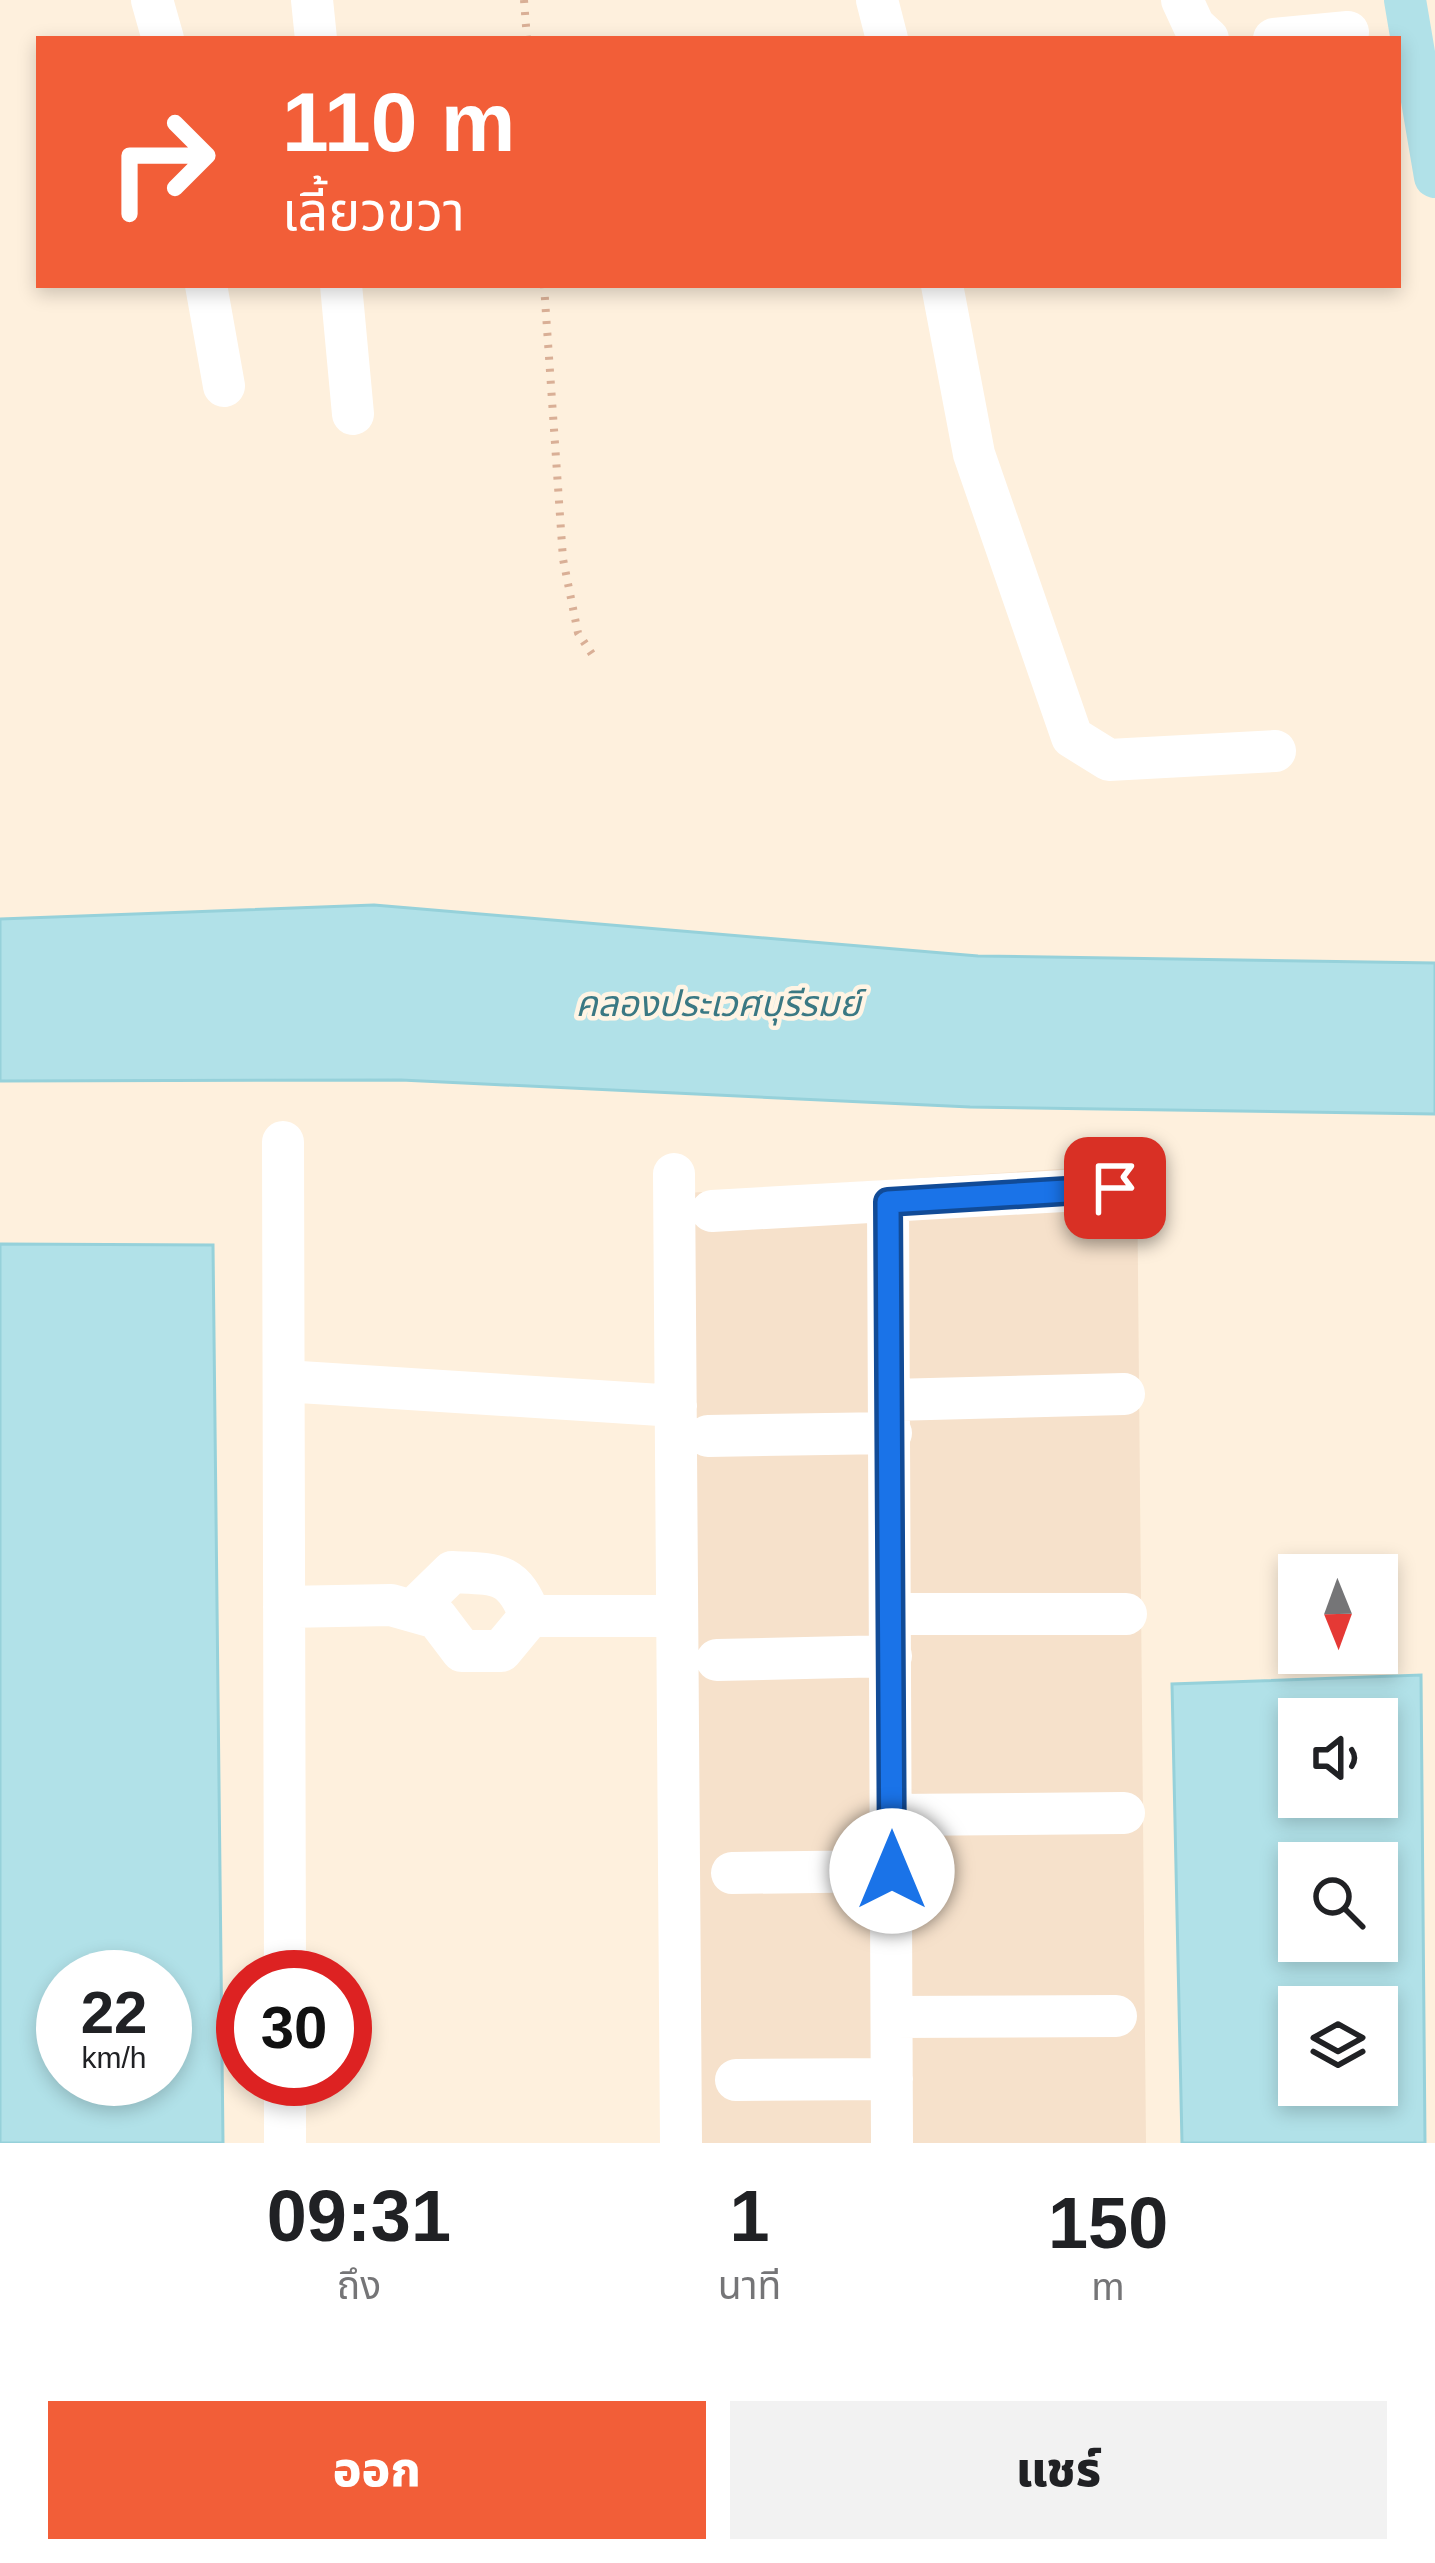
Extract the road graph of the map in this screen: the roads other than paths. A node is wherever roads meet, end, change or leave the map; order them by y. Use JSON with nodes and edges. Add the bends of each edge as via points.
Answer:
{"nodes":[{"id":1,"x":152,"y":0,"type":"edge"},
{"id":2,"x":312,"y":0,"type":"edge"},
{"id":3,"x":877,"y":0,"type":"edge"},
{"id":4,"x":1182,"y":0,"type":"edge"},
{"id":5,"x":1348,"y":32,"type":"dead end"},
{"id":6,"x":162,"y":36,"type":"edge"},
{"id":7,"x":316,"y":36,"type":"edge"},
{"id":8,"x":885,"y":36,"type":"edge"},
{"id":9,"x":1205,"y":36,"type":"edge"},
{"id":10,"x":1306,"y":36,"type":"edge"},
{"id":11,"x":207,"y":288,"type":"edge"},
{"id":12,"x":341,"y":288,"type":"edge"},
{"id":13,"x":943,"y":288,"type":"edge"},
{"id":14,"x":224,"y":386,"type":"dead end"},
{"id":15,"x":353,"y":414,"type":"dead end"},
{"id":16,"x":1275,"y":751,"type":"dead end"},
{"id":17,"x":284,"y":1142,"type":"dead end"},
{"id":18,"x":674,"y":1174,"type":"dead end"},
{"id":19,"x":1115,"y":1188,"type":"dead end"},
{"id":20,"x":888,"y":1202,"type":"junction"},
{"id":21,"x":712,"y":1211,"type":"dead end"},
{"id":22,"x":284,"y":1382,"type":"junction"},
{"id":23,"x":1124,"y":1394,"type":"dead end"},
{"id":24,"x":676,"y":1406,"type":"junction"},
{"id":25,"x":891,"y":1416,"type":"junction"},
{"id":26,"x":708,"y":1436,"type":"dead end"},
{"id":27,"x":284,"y":1607,"type":"junction"},
{"id":28,"x":412,"y":1611,"type":"junction"},
{"id":29,"x":1126,"y":1614,"type":"dead end"},
{"id":30,"x":530,"y":1616,"type":"junction"},
{"id":31,"x":677,"y":1616,"type":"junction"},
{"id":32,"x":891,"y":1635,"type":"junction"},
{"id":33,"x":717,"y":1660,"type":"dead end"},
{"id":34,"x":1124,"y":1813,"type":"dead end"},
{"id":35,"x":892,"y":1815,"type":"junction"},
{"id":36,"x":892,"y":1871,"type":"junction"},
{"id":37,"x":732,"y":1873,"type":"dead end"},
{"id":38,"x":285,"y":1950,"type":"edge"},
{"id":39,"x":1116,"y":2016,"type":"dead end"},
{"id":40,"x":892,"y":2017,"type":"junction"},
{"id":41,"x":892,"y":2079,"type":"junction"},
{"id":42,"x":736,"y":2080,"type":"dead end"},
{"id":43,"x":285,"y":2106,"type":"edge"},
{"id":44,"x":285,"y":2143,"type":"edge"},
{"id":45,"x":681,"y":2143,"type":"edge"},
{"id":46,"x":892,"y":2143,"type":"edge"}],
"edges":[{"from":1,"to":6,"type":"street"},
{"from":2,"to":7,"type":"street"},
{"from":3,"to":8,"type":"street"},
{"from":4,"to":9,"type":"street"},
{"from":5,"to":10,"type":"street"},
{"from":11,"to":14,"type":"street"},
{"from":12,"to":15,"type":"street"},
{"from":13,"to":16,"type":"street","via":[[974,454],[1072,737],[1109,760]]},
{"from":17,"to":22,"type":"street"},
{"from":18,"to":24,"type":"street"},
{"from":19,"to":20,"type":"street"},
{"from":20,"to":21,"type":"street"},
{"from":20,"to":25,"type":"street"},
{"from":22,"to":24,"type":"street"},
{"from":22,"to":27,"type":"street"},
{"from":23,"to":25,"type":"street"},
{"from":24,"to":31,"type":"street"},
{"from":25,"to":26,"type":"street"},
{"from":25,"to":32,"type":"street"},
{"from":27,"to":28,"type":"street"},
{"from":27,"to":38,"type":"street"},
{"from":28,"to":30,"type":"street","via":[[437,1618],[462,1652],[501,1651]]},
{"from":28,"to":30,"type":"street","via":[[452,1572],[500,1574]]},
{"from":29,"to":32,"type":"street"},
{"from":30,"to":31,"type":"street"},
{"from":31,"to":45,"type":"street"},
{"from":32,"to":33,"type":"street"},
{"from":32,"to":35,"type":"street"},
{"from":34,"to":35,"type":"street"},
{"from":35,"to":36,"type":"street"},
{"from":36,"to":37,"type":"street"},
{"from":36,"to":40,"type":"street"},
{"from":39,"to":40,"type":"street"},
{"from":40,"to":41,"type":"street"},
{"from":41,"to":42,"type":"street"},
{"from":41,"to":46,"type":"street"},
{"from":43,"to":44,"type":"street"}]}
